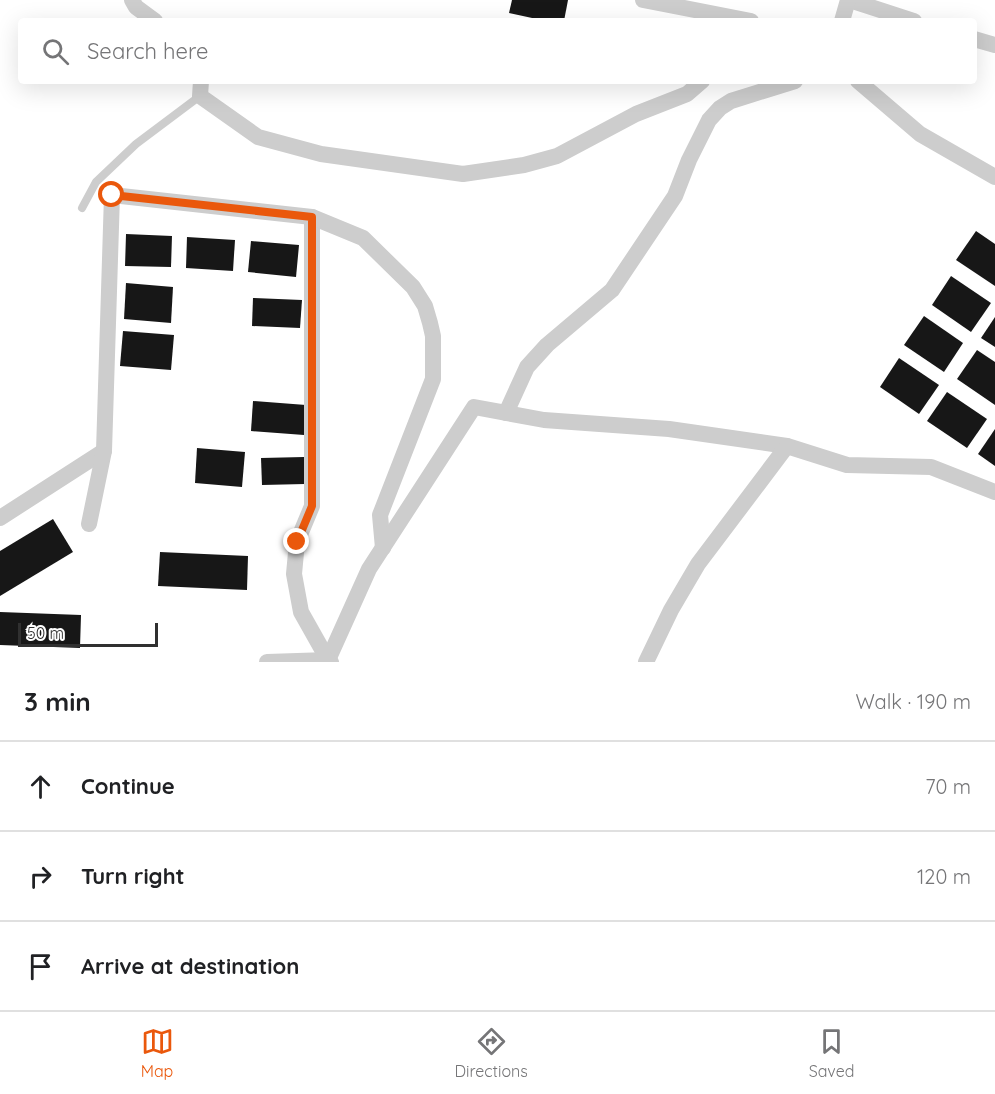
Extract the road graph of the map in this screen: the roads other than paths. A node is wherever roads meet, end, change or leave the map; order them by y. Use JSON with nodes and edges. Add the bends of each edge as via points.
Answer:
{"nodes":[{"id":1,"x":132,"y":0,"type":"edge"},
{"id":2,"x":643,"y":0,"type":"edge"},
{"id":3,"x":849,"y":0,"type":"edge"},
{"id":4,"x":151,"y":18,"type":"edge"},
{"id":5,"x":736,"y":18,"type":"edge"},
{"id":6,"x":843,"y":18,"type":"edge"},
{"id":7,"x":905,"y":18,"type":"edge"},
{"id":8,"x":977,"y":40,"type":"edge"},
{"id":9,"x":995,"y":45,"type":"edge"},
{"id":10,"x":699,"y":84,"type":"edge"},
{"id":11,"x":785,"y":84,"type":"edge"},
{"id":12,"x":862,"y":84,"type":"edge"},
{"id":13,"x":201,"y":88,"type":"edge"},
{"id":14,"x":995,"y":177,"type":"edge"},
{"id":15,"x":82,"y":208,"type":"dead end"},
{"id":16,"x":312,"y":217,"type":"junction"},
{"id":17,"x":506,"y":413,"type":"junction"},
{"id":18,"x":787,"y":446,"type":"junction"},
{"id":19,"x":104,"y":452,"type":"junction"},
{"id":20,"x":995,"y":492,"type":"edge"},
{"id":21,"x":0,"y":518,"type":"edge"},
{"id":22,"x":89,"y":524,"type":"dead end"},
{"id":23,"x":383,"y":548,"type":"junction"},
{"id":24,"x":329,"y":661,"type":"edge"},
{"id":25,"x":267,"y":662,"type":"edge"},
{"id":26,"x":646,"y":662,"type":"edge"}],
"edges":[{"from":1,"to":4,"type":"street"},
{"from":2,"to":5,"type":"street"},
{"from":3,"to":6,"type":"street"},
{"from":3,"to":7,"type":"street"},
{"from":8,"to":9,"type":"street"},
{"from":10,"to":13,"type":"street","via":[[687,94],[636,114],[557,156],[464,174],[321,154],[258,136]]},
{"from":11,"to":17,"type":"street","via":[[730,101],[709,120],[675,196],[612,290],[546,345],[527,367]]},
{"from":12,"to":14,"type":"street","via":[[920,134]]},
{"from":13,"to":15,"type":"lane","via":[[96,182]]},
{"from":16,"to":19,"type":"street","via":[[112,195]]},
{"from":16,"to":23,"type":"street","via":[[363,238],[413,287],[425,306],[433,336],[433,379],[380,515]]},
{"from":16,"to":24,"type":"street","via":[[312,506],[297,542],[294,574],[301,612]]},
{"from":17,"to":18,"type":"street","via":[[544,420],[669,429]]},
{"from":17,"to":23,"type":"street","via":[[474,407]]},
{"from":18,"to":20,"type":"street","via":[[847,465],[931,467]]},
{"from":18,"to":26,"type":"street","via":[[698,564]]},
{"from":19,"to":21,"type":"street"},
{"from":19,"to":22,"type":"street"},
{"from":23,"to":24,"type":"street","via":[[369,570]]},
{"from":24,"to":25,"type":"street"}]}
